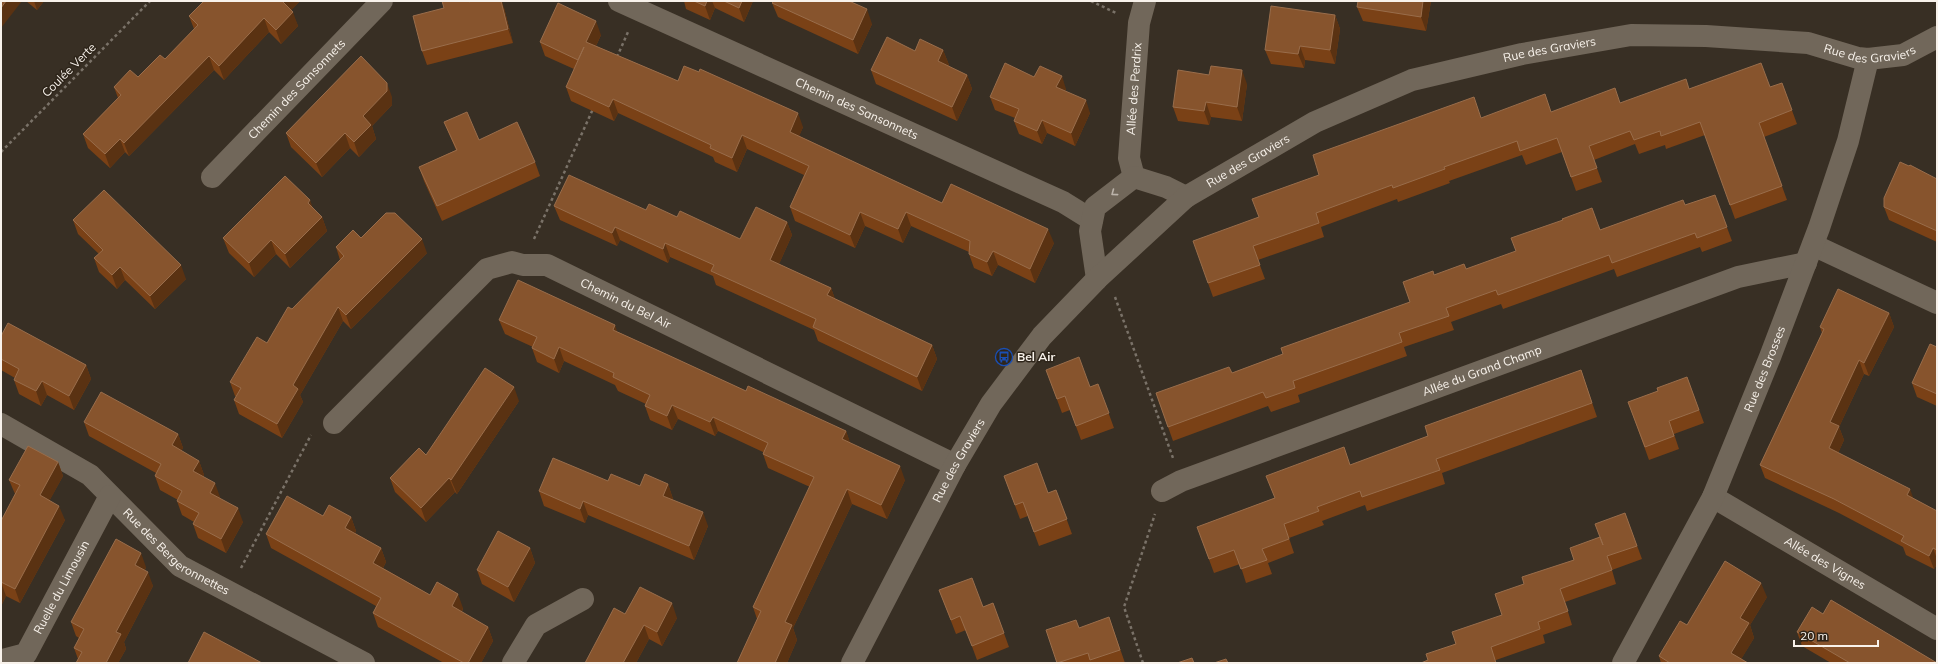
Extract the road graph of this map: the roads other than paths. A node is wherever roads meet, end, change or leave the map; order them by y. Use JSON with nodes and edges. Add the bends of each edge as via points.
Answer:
{"nodes":[{"id":1,"x":382,"y":1,"type":"edge"},
{"id":2,"x":1145,"y":1,"type":"edge"},
{"id":3,"x":628,"y":5,"type":"edge"},
{"id":4,"x":1937,"y":37,"type":"edge"},
{"id":5,"x":1868,"y":59,"type":"junction"},
{"id":6,"x":212,"y":177,"type":"dead end"},
{"id":7,"x":1134,"y":177,"type":"junction"},
{"id":8,"x":1186,"y":196,"type":"junction"},
{"id":9,"x":1092,"y":220,"type":"junction"},
{"id":10,"x":1810,"y":254,"type":"junction"},
{"id":11,"x":1097,"y":279,"type":"junction"},
{"id":12,"x":1937,"y":303,"type":"edge"},
{"id":13,"x":334,"y":423,"type":"road end"},
{"id":14,"x":1,"y":424,"type":"edge"},
{"id":15,"x":955,"y":465,"type":"junction"},
{"id":16,"x":1162,"y":490,"type":"road end"},
{"id":17,"x":110,"y":496,"type":"junction"},
{"id":18,"x":1713,"y":497,"type":"junction"},
{"id":19,"x":583,"y":599,"type":"dead end"},
{"id":20,"x":1937,"y":629,"type":"edge"},
{"id":21,"x":28,"y":659,"type":"edge"},
{"id":22,"x":1,"y":663,"type":"edge"},
{"id":23,"x":364,"y":663,"type":"edge"},
{"id":24,"x":512,"y":663,"type":"edge"},
{"id":25,"x":852,"y":663,"type":"edge"},
{"id":26,"x":1623,"y":663,"type":"edge"}],
"edges":[{"from":1,"to":6,"type":"street","name":"Chemin des Sansonnets"},
{"from":2,"to":7,"type":"street","name":"Allée des Perdrix","via":[[1139,23],[1129,158]]},
{"from":3,"to":9,"type":"street","name":"Chemin des Sansonnets","via":[[1064,202]]},
{"from":4,"to":5,"type":"street","name":"Rue des Graviers","via":[[1903,55]]},
{"from":5,"to":8,"type":"street","name":"Rue des Graviers","via":[[1808,43],[1706,36],[1638,35],[1522,54],[1412,80],[1315,122]]},
{"from":5,"to":10,"type":"street","name":"Rue des Brosses","via":[[1848,141]]},
{"from":7,"to":8,"type":"street"},
{"from":7,"to":9,"type":"street","one_way":true,"via":[[1095,207]]},
{"from":8,"to":11,"type":"street","name":"Rue des Graviers"},
{"from":9,"to":11,"type":"street","via":[[1090,231]]},
{"from":10,"to":12,"type":"street"},
{"from":10,"to":16,"type":"street","name":"Allée du Grand Champ","via":[[1738,277]]},
{"from":10,"to":18,"type":"street","name":"Rue des Brosses"},
{"from":11,"to":15,"type":"street","name":"Rue des Graviers","via":[[1042,336],[991,404]]},
{"from":13,"to":15,"type":"street","name":"Chemin du Bel Air","via":[[487,269],[512,262],[523,265],[547,265]]},
{"from":14,"to":17,"type":"street","name":"Rue des Bergeronnettes","via":[[90,475]]},
{"from":15,"to":25,"type":"street","name":"Rue des Graviers"},
{"from":17,"to":21,"type":"street","name":"Ruelle du Limousin"},
{"from":17,"to":23,"type":"street","name":"Rue des Bergeronnettes","via":[[180,566]]},
{"from":18,"to":20,"type":"street","name":"Allée des Vignes"},
{"from":18,"to":26,"type":"street","name":"Rue des Brosses"},
{"from":19,"to":24,"type":"street","via":[[536,625]]},
{"from":21,"to":22,"type":"street","name":"Ruelle du Limousin","via":[[3,660]]}]}
